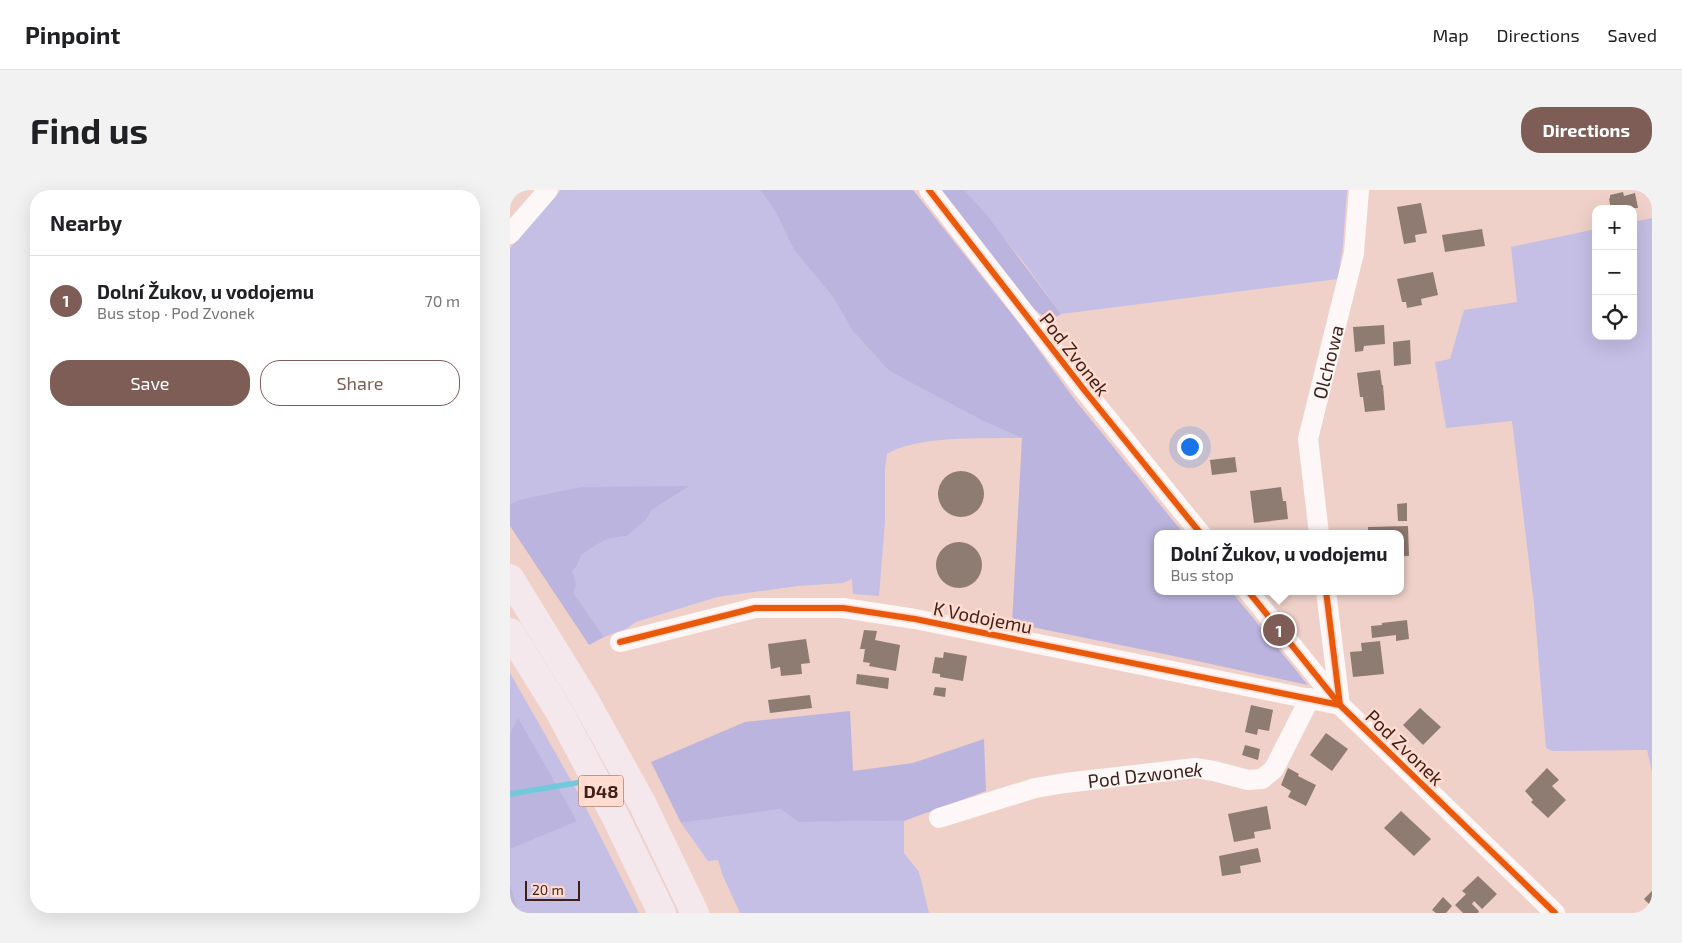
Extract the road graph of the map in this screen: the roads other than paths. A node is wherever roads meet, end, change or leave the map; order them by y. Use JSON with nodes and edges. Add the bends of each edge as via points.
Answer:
{"nodes":[{"id":1,"x":548,"y":190,"type":"edge"},
{"id":2,"x":929,"y":190,"type":"edge"},
{"id":3,"x":1359,"y":190,"type":"edge"},
{"id":4,"x":510,"y":234,"type":"edge"},
{"id":5,"x":1198,"y":530,"type":"edge"},
{"id":6,"x":1319,"y":530,"type":"edge"},
{"id":7,"x":510,"y":578,"type":"edge"},
{"id":8,"x":1251,"y":595,"type":"edge"},
{"id":9,"x":1326,"y":595,"type":"edge"},
{"id":10,"x":510,"y":632,"type":"edge"},
{"id":11,"x":620,"y":642,"type":"dead end"},
{"id":12,"x":1310,"y":698,"type":"junction"},
{"id":13,"x":1340,"y":704,"type":"junction"},
{"id":14,"x":939,"y":818,"type":"dead end"},
{"id":15,"x":662,"y":913,"type":"edge"},
{"id":16,"x":696,"y":913,"type":"edge"},
{"id":17,"x":1555,"y":913,"type":"edge"}],
"edges":[{"from":1,"to":4,"type":"street"},
{"from":2,"to":5,"type":"street","name":"Pod Zvonek","via":[[1084,391]]},
{"from":3,"to":6,"type":"street","name":"Olchowa","via":[[1354,253],[1308,439]]},
{"from":7,"to":16,"type":"highway","number":"D48","via":[[604,734]]},
{"from":8,"to":13,"type":"street","name":"Pod Zvonek"},
{"from":9,"to":13,"type":"street"},
{"from":10,"to":15,"type":"highway","number":"D48","via":[[560,713]]},
{"from":11,"to":12,"type":"street","name":"K Vodojemu","via":[[755,608],[843,608],[915,619]]},
{"from":12,"to":13,"type":"street","name":"K Vodojemu"},
{"from":12,"to":14,"type":"street","name":"Pod Dzwonek","via":[[1274,769],[1262,779],[1248,780],[1195,768],[1065,783],[1035,788]]},
{"from":13,"to":17,"type":"street","name":"Pod Zvonek"}]}
